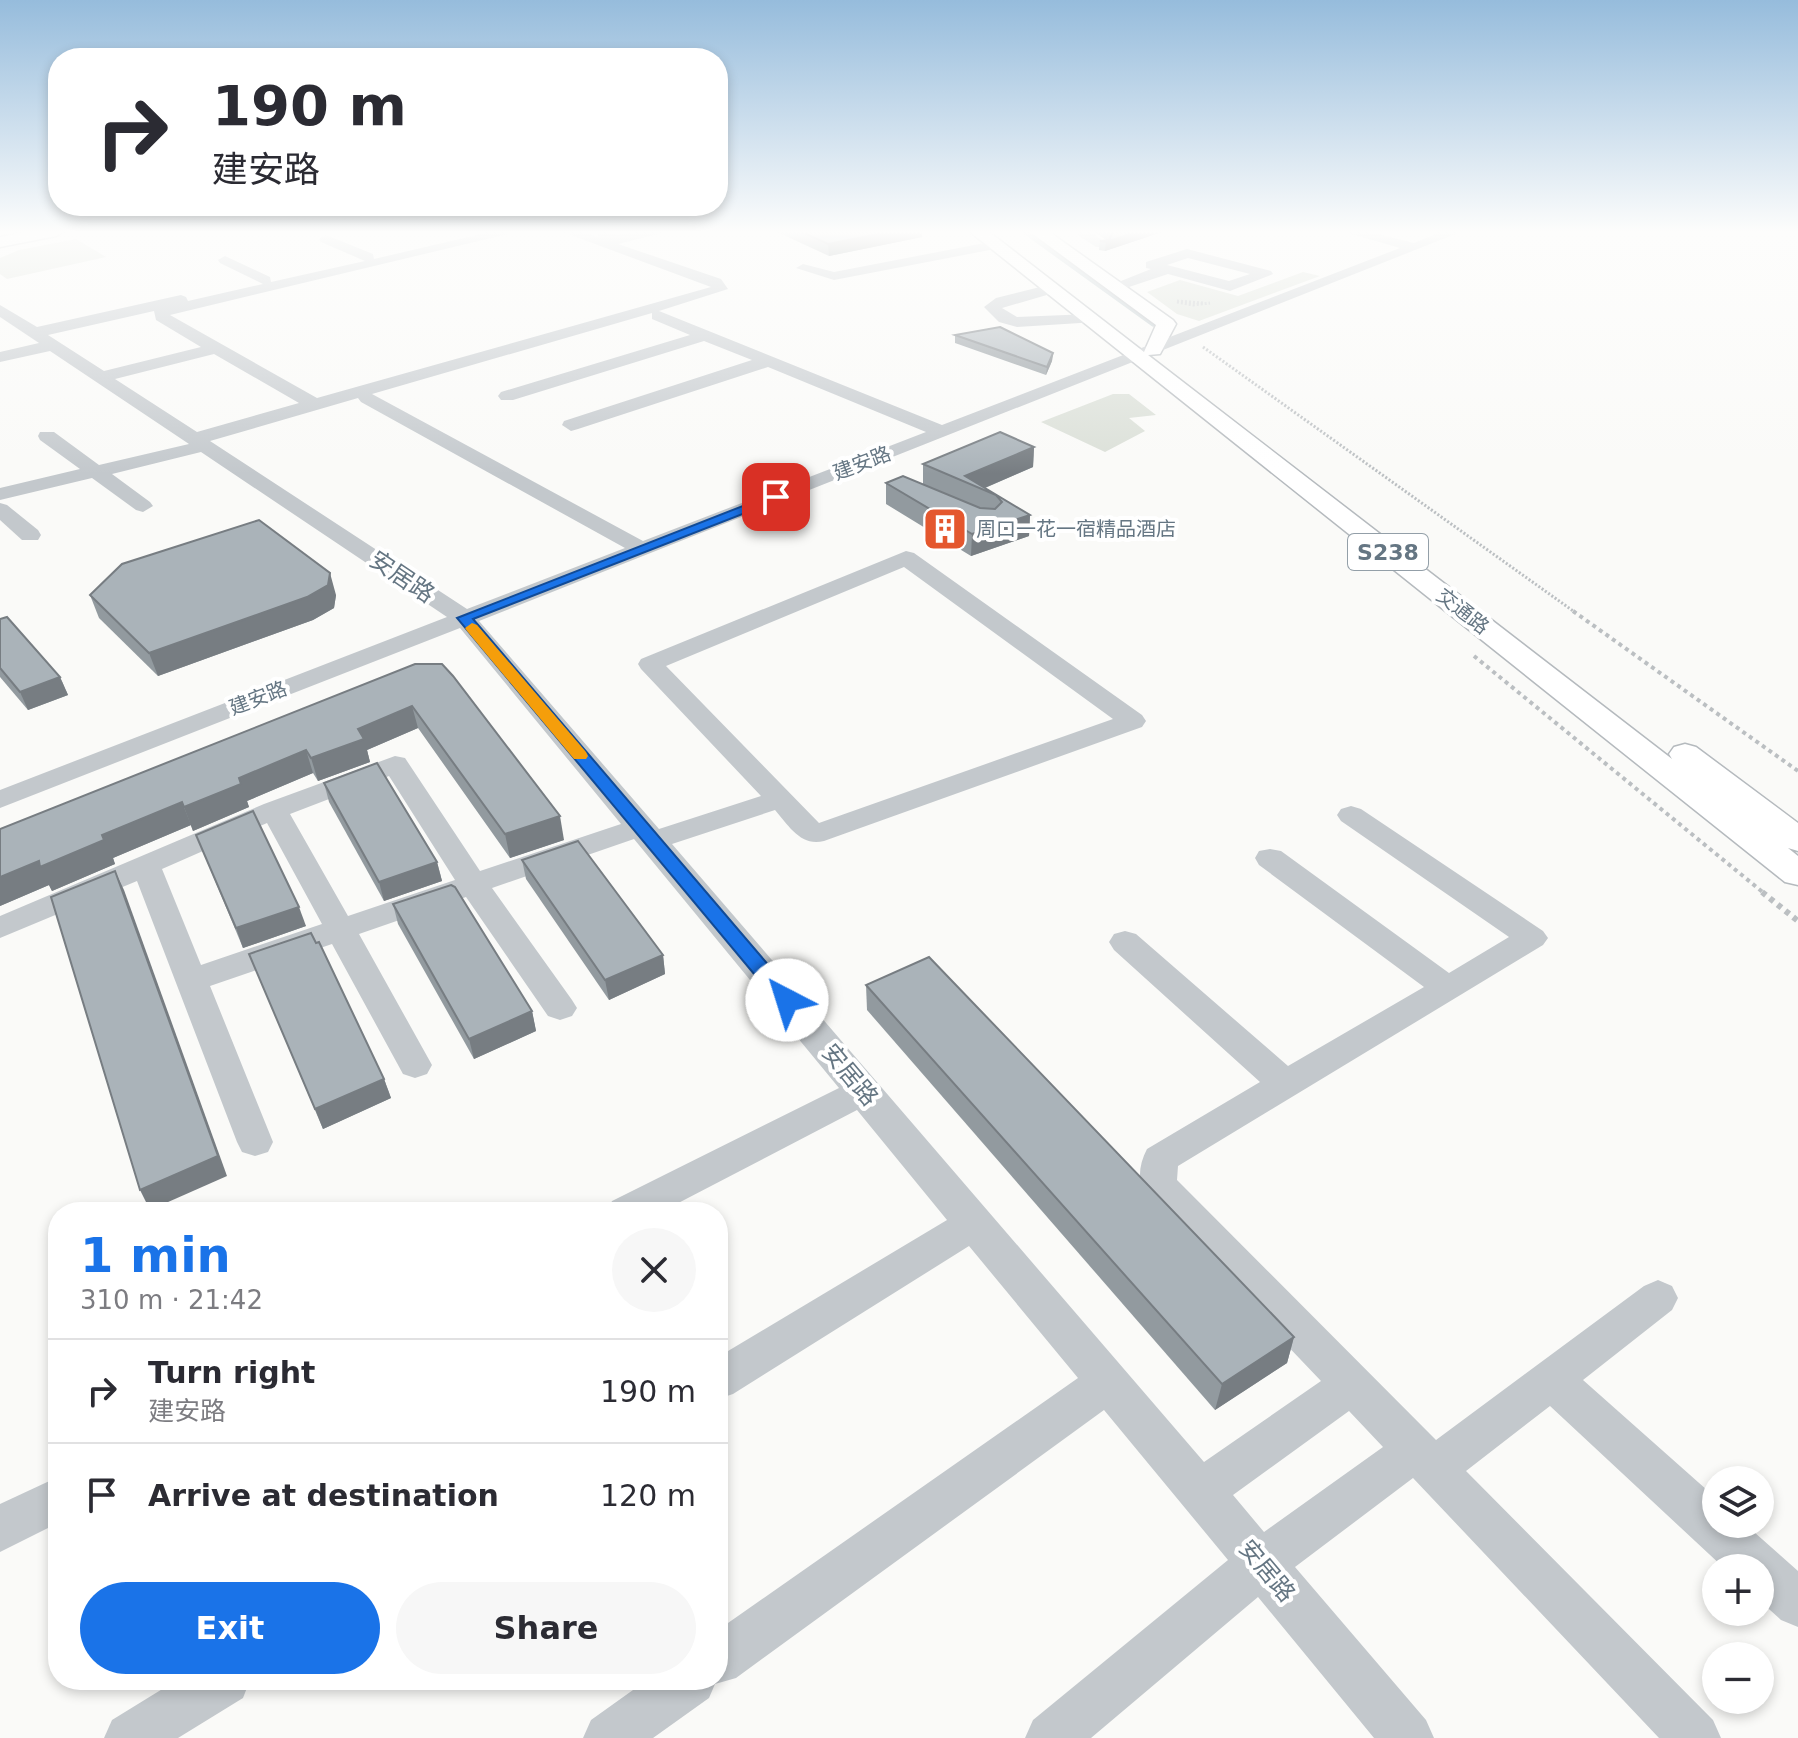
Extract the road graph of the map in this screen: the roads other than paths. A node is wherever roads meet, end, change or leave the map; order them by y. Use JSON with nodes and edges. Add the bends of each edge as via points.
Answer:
{"nodes":[{"id":1,"x":3,"y":312,"type":"edge"},
{"id":2,"x":144,"y":312,"type":"edge"},
{"id":3,"x":161,"y":312,"type":"edge"},
{"id":4,"x":639,"y":312,"type":"edge"},
{"id":5,"x":998,"y":312,"type":"edge"},
{"id":6,"x":1081,"y":312,"type":"edge"},
{"id":7,"x":1092,"y":312,"type":"edge"},
{"id":8,"x":1149,"y":312,"type":"edge"},
{"id":9,"x":1247,"y":312,"type":"edge"},
{"id":10,"x":658,"y":316,"type":"dead end"},
{"id":11,"x":1090,"y":319,"type":"junction"},
{"id":12,"x":706,"y":335,"type":"junction"},
{"id":13,"x":42,"y":339,"type":"junction"},
{"id":14,"x":0,"y":347,"type":"edge"},
{"id":15,"x":216,"y":348,"type":"junction"},
{"id":16,"x":1145,"y":353,"type":"junction"},
{"id":17,"x":0,"y":357,"type":"edge"},
{"id":18,"x":768,"y":361,"type":"junction"},
{"id":19,"x":101,"y":377,"type":"junction"},
{"id":20,"x":507,"y":396,"type":"dead end"},
{"id":21,"x":367,"y":398,"type":"dead end"},
{"id":22,"x":315,"y":405,"type":"junction"},
{"id":23,"x":571,"y":425,"type":"dead end"},
{"id":24,"x":943,"y":432,"type":"junction"},
{"id":25,"x":47,"y":436,"type":"dead end"},
{"id":26,"x":199,"y":442,"type":"junction"},
{"id":27,"x":856,"y":466,"type":"junction"},
{"id":28,"x":98,"y":471,"type":"junction"},
{"id":29,"x":885,"y":479,"type":"dead end"},
{"id":30,"x":0,"y":494,"type":"edge"},
{"id":31,"x":143,"y":506,"type":"dead end"},
{"id":32,"x":0,"y":509,"type":"edge"},
{"id":33,"x":30,"y":535,"type":"dead end"},
{"id":34,"x":642,"y":549,"type":"junction"},
{"id":35,"x":464,"y":618,"type":"junction"},
{"id":36,"x":780,"y":799,"type":"junction"},
{"id":37,"x":0,"y":800,"type":"edge"},
{"id":38,"x":274,"y":810,"type":"junction"},
{"id":39,"x":1351,"y":815,"type":"dead end"},
{"id":40,"x":646,"y":834,"type":"junction"},
{"id":41,"x":1798,"y":840,"type":"edge"},
{"id":42,"x":1270,"y":858,"type":"dead end"},
{"id":43,"x":146,"y":866,"type":"junction"},
{"id":44,"x":1798,"y":874,"type":"edge"},
{"id":45,"x":473,"y":884,"type":"junction"},
{"id":46,"x":0,"y":928,"type":"edge"},
{"id":47,"x":339,"y":930,"type":"junction"},
{"id":48,"x":1125,"y":942,"type":"dead end"},
{"id":49,"x":192,"y":980,"type":"junction"},
{"id":50,"x":1447,"y":988,"type":"junction"},
{"id":51,"x":560,"y":1008,"type":"dead end"},
{"id":52,"x":415,"y":1065,"type":"dead end"},
{"id":53,"x":1285,"y":1084,"type":"junction"},
{"id":54,"x":864,"y":1091,"type":"junction"},
{"id":55,"x":255,"y":1142,"type":"dead end"},
{"id":56,"x":646,"y":1202,"type":"edge"},
{"id":57,"x":974,"y":1223,"type":"junction"},
{"id":58,"x":1658,"y":1298,"type":"dead end"},
{"id":59,"x":728,"y":1374,"type":"edge"},
{"id":60,"x":1551,"y":1379,"type":"junction"},
{"id":61,"x":1108,"y":1382,"type":"junction"},
{"id":62,"x":1352,"y":1384,"type":"junction"},
{"id":63,"x":1424,"y":1459,"type":"junction"},
{"id":64,"x":1201,"y":1491,"type":"junction"},
{"id":65,"x":48,"y":1504,"type":"edge"},
{"id":66,"x":0,"y":1529,"type":"edge"},
{"id":67,"x":1745,"y":1554,"type":"edge"},
{"id":68,"x":1261,"y":1563,"type":"junction"},
{"id":69,"x":1774,"y":1581,"type":"edge"},
{"id":70,"x":1798,"y":1603,"type":"edge"},
{"id":71,"x":728,"y":1653,"type":"edge"},
{"id":72,"x":209,"y":1690,"type":"edge"},
{"id":73,"x":677,"y":1690,"type":"edge"},
{"id":74,"x":130,"y":1738,"type":"edge"},
{"id":75,"x":609,"y":1738,"type":"edge"},
{"id":76,"x":1051,"y":1738,"type":"edge"},
{"id":77,"x":1408,"y":1738,"type":"edge"},
{"id":78,"x":1695,"y":1738,"type":"edge"}],
"edges":[{"from":1,"to":13,"type":"street","name":"安居路"},
{"from":2,"to":13,"type":"street"},
{"from":3,"to":15,"type":"street"},
{"from":4,"to":22,"type":"street"},
{"from":5,"to":11,"type":"street","via":[[1017,322]]},
{"from":6,"to":11,"type":"main road","name":"交通路","number":"S238"},
{"from":7,"to":16,"type":"main road","name":"交通路","number":"S238"},
{"from":8,"to":16,"type":"main road","via":[[1166,324]]},
{"from":9,"to":16,"type":"street","name":"建安路"},
{"from":10,"to":12,"type":"street"},
{"from":11,"to":16,"type":"main road","name":"交通路","number":"S238"},
{"from":12,"to":18,"type":"street"},
{"from":12,"to":20,"type":"street"},
{"from":13,"to":14,"type":"street"},
{"from":13,"to":17,"type":"street"},
{"from":13,"to":19,"type":"street","name":"安居路"},
{"from":15,"to":19,"type":"street"},
{"from":15,"to":22,"type":"street"},
{"from":16,"to":24,"type":"street","name":"建安路"},
{"from":16,"to":41,"type":"main road","name":"交通路","number":"S238"},
{"from":16,"to":44,"type":"main road","name":"交通路","number":"S238"},
{"from":18,"to":23,"type":"street"},
{"from":18,"to":24,"type":"street"},
{"from":19,"to":26,"type":"street","name":"安居路"},
{"from":21,"to":34,"type":"street"},
{"from":22,"to":26,"type":"street"},
{"from":24,"to":27,"type":"street","name":"建安路"},
{"from":25,"to":28,"type":"street"},
{"from":26,"to":28,"type":"street"},
{"from":26,"to":35,"type":"street","name":"安居路"},
{"from":27,"to":29,"type":"street"},
{"from":27,"to":34,"type":"street","name":"建安路"},
{"from":28,"to":30,"type":"street"},
{"from":28,"to":31,"type":"street"},
{"from":32,"to":33,"type":"street"},
{"from":34,"to":35,"type":"street","name":"建安路"},
{"from":35,"to":37,"type":"street","name":"建安路"},
{"from":35,"to":40,"type":"street","name":"安居路"},
{"from":36,"to":36,"type":"street","via":[[814,835],[1133,721],[906,558],[650,664]]},
{"from":36,"to":40,"type":"street"},
{"from":38,"to":43,"type":"street"},
{"from":38,"to":45,"type":"street","via":[[395,764]]},
{"from":38,"to":47,"type":"street"},
{"from":39,"to":50,"type":"street","via":[[1532,938]]},
{"from":40,"to":45,"type":"street"},
{"from":40,"to":54,"type":"street","name":"安居路"},
{"from":42,"to":50,"type":"street"},
{"from":43,"to":46,"type":"street"},
{"from":43,"to":49,"type":"street"},
{"from":45,"to":47,"type":"street"},
{"from":45,"to":51,"type":"street"},
{"from":47,"to":49,"type":"street"},
{"from":47,"to":52,"type":"street"},
{"from":48,"to":53,"type":"street"},
{"from":49,"to":55,"type":"street"},
{"from":50,"to":53,"type":"street"},
{"from":53,"to":62,"type":"street","via":[[1160,1159],[1158,1185]]},
{"from":54,"to":56,"type":"street"},
{"from":54,"to":57,"type":"street","name":"安居路"},
{"from":57,"to":59,"type":"street"},
{"from":57,"to":61,"type":"street","name":"安居路"},
{"from":58,"to":60,"type":"street"},
{"from":60,"to":63,"type":"street"},
{"from":60,"to":67,"type":"street"},
{"from":61,"to":64,"type":"street","name":"安居路"},
{"from":61,"to":71,"type":"street"},
{"from":62,"to":63,"type":"street"},
{"from":62,"to":64,"type":"street"},
{"from":63,"to":68,"type":"street"},
{"from":63,"to":78,"type":"street"},
{"from":64,"to":68,"type":"street","name":"安居路"},
{"from":65,"to":66,"type":"street"},
{"from":68,"to":76,"type":"street"},
{"from":68,"to":77,"type":"street","name":"安居路"},
{"from":69,"to":70,"type":"street"},
{"from":72,"to":74,"type":"street"},
{"from":73,"to":75,"type":"street"}]}
